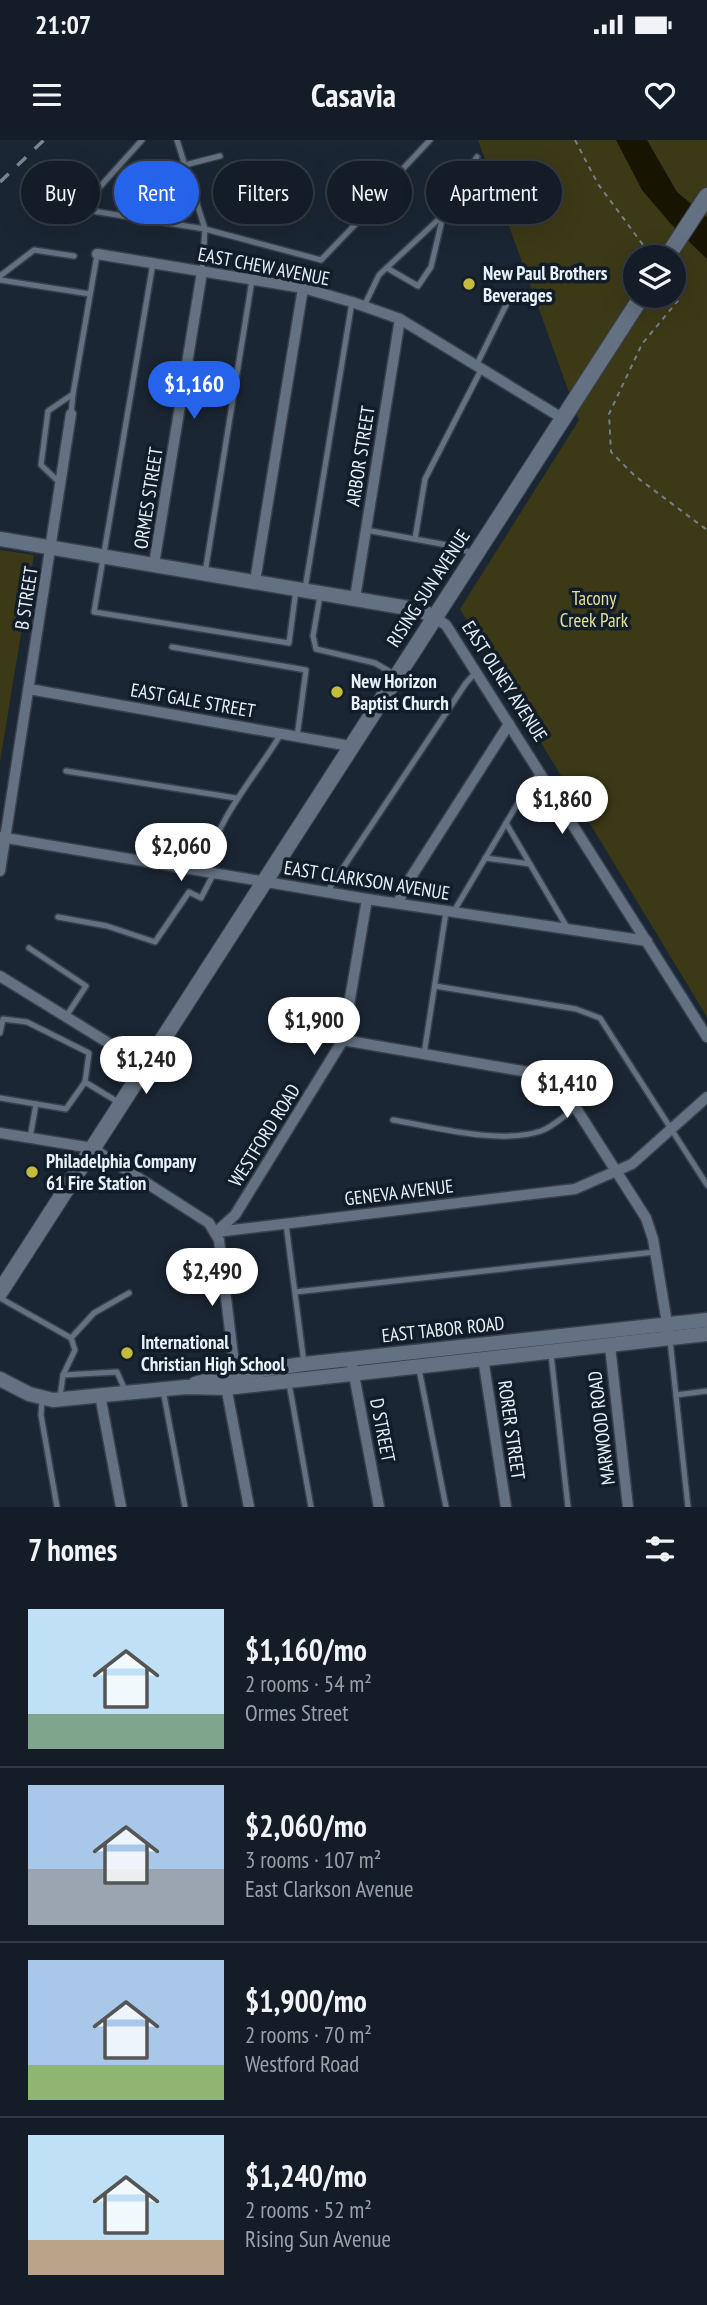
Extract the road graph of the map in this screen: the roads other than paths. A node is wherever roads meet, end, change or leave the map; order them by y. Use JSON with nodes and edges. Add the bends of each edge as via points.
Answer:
{"nodes":[{"id":1,"x":142,"y":140,"type":"edge"},
{"id":2,"x":177,"y":140,"type":"edge"},
{"id":3,"x":430,"y":140,"type":"edge"},
{"id":4,"x":220,"y":156,"type":"dead end"},
{"id":5,"x":477,"y":157,"type":"dead end"},
{"id":6,"x":184,"y":161,"type":"edge"},
{"id":7,"x":199,"y":161,"type":"edge"},
{"id":8,"x":474,"y":161,"type":"edge"},
{"id":9,"x":707,"y":196,"type":"edge"},
{"id":10,"x":199,"y":210,"type":"edge"},
{"id":11,"x":434,"y":224,"type":"edge"},
{"id":12,"x":441,"y":224,"type":"edge"},
{"id":13,"x":205,"y":229,"type":"junction"},
{"id":14,"x":675,"y":245,"type":"edge"},
{"id":15,"x":97,"y":254,"type":"joint"},
{"id":16,"x":74,"y":256,"type":"dead end"},
{"id":17,"x":153,"y":263,"type":"junction"},
{"id":18,"x":387,"y":268,"type":"junction"},
{"id":19,"x":202,"y":272,"type":"junction"},
{"id":20,"x":0,"y":278,"type":"edge"},
{"id":21,"x":252,"y":280,"type":"junction"},
{"id":22,"x":303,"y":288,"type":"junction"},
{"id":23,"x":512,"y":293,"type":"dead end"},
{"id":24,"x":90,"y":294,"type":"junction"},
{"id":25,"x":352,"y":302,"type":"junction"},
{"id":26,"x":364,"y":306,"type":"junction"},
{"id":27,"x":634,"y":308,"type":"edge"},
{"id":28,"x":400,"y":319,"type":"junction"},
{"id":29,"x":480,"y":366,"type":"junction"},
{"id":30,"x":74,"y":394,"type":"junction"},
{"id":31,"x":71,"y":414,"type":"joint"},
{"id":32,"x":562,"y":418,"type":"junction"},
{"id":33,"x":61,"y":484,"type":"junction"},
{"id":34,"x":366,"y":530,"type":"junction"},
{"id":35,"x":0,"y":539,"type":"edge"},
{"id":36,"x":415,"y":539,"type":"junction"},
{"id":37,"x":51,"y":548,"type":"junction"},
{"id":38,"x":475,"y":554,"type":"junction"},
{"id":39,"x":103,"y":556,"type":"junction"},
{"id":40,"x":155,"y":565,"type":"junction"},
{"id":41,"x":205,"y":573,"type":"junction"},
{"id":42,"x":255,"y":581,"type":"junction"},
{"id":43,"x":301,"y":589,"type":"junction"},
{"id":44,"x":321,"y":593,"type":"junction"},
{"id":45,"x":355,"y":598,"type":"junction"},
{"id":46,"x":434,"y":617,"type":"junction"},
{"id":47,"x":172,"y":648,"type":"dead end"},
{"id":48,"x":477,"y":672,"type":"junction"},
{"id":49,"x":396,"y":676,"type":"junction"},
{"id":50,"x":29,"y":690,"type":"junction"},
{"id":51,"x":509,"y":724,"type":"junction"},
{"id":52,"x":281,"y":734,"type":"junction"},
{"id":53,"x":297,"y":737,"type":"junction"},
{"id":54,"x":350,"y":746,"type":"junction"},
{"id":55,"x":66,"y":771,"type":"dead end"},
{"id":56,"x":540,"y":773,"type":"junction"},
{"id":57,"x":236,"y":798,"type":"junction"},
{"id":58,"x":506,"y":823,"type":"junction"},
{"id":59,"x":3,"y":837,"type":"edge"},
{"id":60,"x":485,"y":858,"type":"junction"},
{"id":61,"x":530,"y":864,"type":"junction"},
{"id":62,"x":0,"y":871,"type":"edge"},
{"id":63,"x":210,"y":872,"type":"junction"},
{"id":64,"x":265,"y":881,"type":"junction"},
{"id":65,"x":327,"y":892,"type":"junction"},
{"id":66,"x":367,"y":899,"type":"junction"},
{"id":67,"x":398,"y":903,"type":"junction"},
{"id":68,"x":450,"y":911,"type":"junction"},
{"id":69,"x":58,"y":917,"type":"dead end"},
{"id":70,"x":568,"y":929,"type":"junction"},
{"id":71,"x":647,"y":941,"type":"junction"},
{"id":72,"x":29,"y":948,"type":"dead end"},
{"id":73,"x":0,"y":976,"type":"edge"},
{"id":74,"x":435,"y":986,"type":"junction"},
{"id":75,"x":65,"y":1018,"type":"junction"},
{"id":76,"x":0,"y":1032,"type":"edge"},
{"id":77,"x":707,"y":1037,"type":"edge"},
{"id":78,"x":343,"y":1040,"type":"junction"},
{"id":79,"x":424,"y":1054,"type":"junction"},
{"id":80,"x":144,"y":1065,"type":"junction"},
{"id":81,"x":85,"y":1082,"type":"junction"},
{"id":82,"x":707,"y":1097,"type":"edge"},
{"id":83,"x":0,"y":1098,"type":"edge"},
{"id":84,"x":120,"y":1103,"type":"junction"},
{"id":85,"x":36,"y":1104,"type":"junction"},
{"id":86,"x":577,"y":1107,"type":"junction"},
{"id":87,"x":393,"y":1119,"type":"dead end"},
{"id":88,"x":671,"y":1127,"type":"junction"},
{"id":89,"x":0,"y":1133,"type":"edge"},
{"id":90,"x":30,"y":1138,"type":"junction"},
{"id":91,"x":92,"y":1148,"type":"junction"},
{"id":92,"x":617,"y":1172,"type":"junction"},
{"id":93,"x":707,"y":1185,"type":"edge"},
{"id":94,"x":286,"y":1224,"type":"junction"},
{"id":95,"x":216,"y":1232,"type":"junction"},
{"id":96,"x":655,"y":1252,"type":"junction"},
{"id":97,"x":0,"y":1292,"type":"edge"},
{"id":98,"x":295,"y":1292,"type":"junction"},
{"id":99,"x":129,"y":1293,"type":"dead end"},
{"id":100,"x":0,"y":1298,"type":"edge"},
{"id":101,"x":707,"y":1320,"type":"edge"},
{"id":102,"x":668,"y":1331,"type":"junction"},
{"id":103,"x":707,"y":1334,"type":"edge"},
{"id":104,"x":71,"y":1338,"type":"junction"},
{"id":105,"x":610,"y":1346,"type":"junction"},
{"id":106,"x":551,"y":1351,"type":"junction"},
{"id":107,"x":483,"y":1358,"type":"junction"},
{"id":108,"x":304,"y":1364,"type":"junction"},
{"id":109,"x":353,"y":1365,"type":"junction"},
{"id":110,"x":419,"y":1365,"type":"junction"},
{"id":111,"x":63,"y":1375,"type":"junction"},
{"id":112,"x":0,"y":1379,"type":"edge"},
{"id":113,"x":289,"y":1380,"type":"junction"},
{"id":114,"x":230,"y":1381,"type":"junction"},
{"id":115,"x":163,"y":1389,"type":"junction"},
{"id":116,"x":707,"y":1391,"type":"edge"},
{"id":117,"x":126,"y":1392,"type":"junction"},
{"id":118,"x":100,"y":1395,"type":"junction"},
{"id":119,"x":676,"y":1395,"type":"junction"},
{"id":120,"x":42,"y":1399,"type":"junction"},
{"id":121,"x":60,"y":1399,"type":"junction"},
{"id":122,"x":57,"y":1507,"type":"edge"},
{"id":123,"x":121,"y":1507,"type":"edge"},
{"id":124,"x":185,"y":1507,"type":"edge"},
{"id":125,"x":249,"y":1507,"type":"edge"},
{"id":126,"x":311,"y":1507,"type":"edge"},
{"id":127,"x":379,"y":1507,"type":"edge"},
{"id":128,"x":446,"y":1507,"type":"edge"},
{"id":129,"x":506,"y":1507,"type":"edge"},
{"id":130,"x":568,"y":1507,"type":"edge"},
{"id":131,"x":628,"y":1507,"type":"edge"},
{"id":132,"x":688,"y":1507,"type":"edge"}],
"edges":[{"from":1,"to":13,"type":"lane","via":[[80,209]]},
{"from":2,"to":6,"type":"lane"},
{"from":3,"to":13,"type":"lane","via":[[321,260]]},
{"from":4,"to":7,"type":"lane"},
{"from":5,"to":8,"type":"lane"},
{"from":9,"to":14,"type":"main road"},
{"from":10,"to":13,"type":"lane"},
{"from":11,"to":18,"type":"lane"},
{"from":12,"to":18,"type":"lane","via":[[431,267],[418,286]]},
{"from":13,"to":19,"type":"lane"},
{"from":15,"to":17,"type":"street","name":"EAST CHEW AVENUE"},
{"from":15,"to":24,"type":"lane"},
{"from":16,"to":20,"type":"lane","via":[[34,250]]},
{"from":17,"to":19,"type":"street","name":"EAST CHEW AVENUE"},
{"from":17,"to":39,"type":"lane"},
{"from":18,"to":26,"type":"lane"},
{"from":19,"to":21,"type":"street","name":"EAST CHEW AVENUE"},
{"from":19,"to":40,"type":"street","name":"ORMES STREET"},
{"from":20,"to":24,"type":"lane"},
{"from":21,"to":22,"type":"street","name":"EAST CHEW AVENUE"},
{"from":21,"to":41,"type":"lane"},
{"from":22,"to":25,"type":"street","name":"EAST CHEW AVENUE"},
{"from":22,"to":42,"type":"street"},
{"from":23,"to":29,"type":"lane"},
{"from":24,"to":30,"type":"lane"},
{"from":25,"to":26,"type":"street","name":"EAST CHEW AVENUE"},
{"from":25,"to":43,"type":"lane"},
{"from":26,"to":28,"type":"street","name":"EAST CHEW AVENUE"},
{"from":27,"to":32,"type":"main road","name":"RISING SUN AVENUE"},
{"from":28,"to":29,"type":"street","name":"EAST CHEW AVENUE"},
{"from":28,"to":34,"type":"street","name":"ARBOR STREET"},
{"from":29,"to":32,"type":"street","name":"EAST CHEW AVENUE"},
{"from":29,"to":36,"type":"lane","via":[[425,479]]},
{"from":30,"to":31,"type":"lane"},
{"from":30,"to":33,"type":"lane","via":[[48,411],[41,465]]},
{"from":31,"to":33,"type":"street","name":"B STREET"},
{"from":32,"to":38,"type":"main road","name":"RISING SUN AVENUE"},
{"from":33,"to":37,"type":"street","name":"B STREET"},
{"from":34,"to":36,"type":"lane"},
{"from":34,"to":45,"type":"street","name":"ARBOR STREET"},
{"from":35,"to":37,"type":"street","name":"EAST OLNEY AVENUE"},
{"from":36,"to":38,"type":"lane"},
{"from":37,"to":39,"type":"street","name":"EAST OLNEY AVENUE"},
{"from":37,"to":50,"type":"street","name":"B STREET"},
{"from":38,"to":46,"type":"main road","name":"RISING SUN AVENUE"},
{"from":39,"to":40,"type":"street","name":"EAST OLNEY AVENUE"},
{"from":39,"to":43,"type":"lane","via":[[94,612],[289,643]]},
{"from":40,"to":41,"type":"street","name":"EAST OLNEY AVENUE"},
{"from":41,"to":42,"type":"street","name":"EAST OLNEY AVENUE"},
{"from":42,"to":43,"type":"street","name":"EAST OLNEY AVENUE"},
{"from":43,"to":44,"type":"street","name":"EAST OLNEY AVENUE"},
{"from":44,"to":45,"type":"street","name":"EAST OLNEY AVENUE"},
{"from":44,"to":49,"type":"lane","via":[[313,636],[316,649],[375,663]]},
{"from":45,"to":46,"type":"street","name":"EAST OLNEY AVENUE","via":[[420,610]]},
{"from":46,"to":48,"type":"street","name":"EAST OLNEY AVENUE","via":[[446,625]]},
{"from":46,"to":49,"type":"main road","name":"RISING SUN AVENUE"},
{"from":47,"to":53,"type":"lane","via":[[306,670]]},
{"from":48,"to":51,"type":"street","name":"EAST OLNEY AVENUE"},
{"from":48,"to":65,"type":"lane"},
{"from":49,"to":54,"type":"main road","name":"RISING SUN AVENUE"},
{"from":50,"to":52,"type":"street","name":"EAST GALE STREET"},
{"from":50,"to":59,"type":"street","name":"B STREET"},
{"from":51,"to":56,"type":"street","name":"EAST OLNEY AVENUE"},
{"from":51,"to":67,"type":"street","via":[[405,885]]},
{"from":52,"to":53,"type":"street","name":"EAST GALE STREET"},
{"from":52,"to":57,"type":"lane"},
{"from":53,"to":54,"type":"street","name":"EAST GALE STREET"},
{"from":54,"to":64,"type":"main road","name":"RISING SUN AVENUE"},
{"from":55,"to":57,"type":"lane"},
{"from":56,"to":58,"type":"lane"},
{"from":56,"to":71,"type":"street","name":"EAST OLNEY AVENUE"},
{"from":57,"to":63,"type":"lane","via":[[213,839]]},
{"from":58,"to":60,"type":"lane"},
{"from":58,"to":61,"type":"lane"},
{"from":59,"to":62,"type":"street","name":"B STREET"},
{"from":59,"to":63,"type":"street","name":"EAST CLARKSON AVENUE"},
{"from":60,"to":61,"type":"lane"},
{"from":60,"to":68,"type":"lane"},
{"from":61,"to":70,"type":"lane"},
{"from":63,"to":64,"type":"street","name":"EAST CLARKSON AVENUE"},
{"from":63,"to":69,"type":"lane","via":[[201,898],[189,892],[155,942],[107,926]]},
{"from":64,"to":65,"type":"street","name":"EAST CLARKSON AVENUE"},
{"from":64,"to":80,"type":"main road","name":"RISING SUN AVENUE"},
{"from":65,"to":66,"type":"street","name":"EAST CLARKSON AVENUE"},
{"from":66,"to":67,"type":"street","name":"EAST CLARKSON AVENUE"},
{"from":66,"to":78,"type":"street","name":"WESTFORD ROAD"},
{"from":67,"to":68,"type":"street","name":"EAST CLARKSON AVENUE"},
{"from":68,"to":70,"type":"street","name":"EAST CLARKSON AVENUE"},
{"from":68,"to":74,"type":"lane"},
{"from":70,"to":71,"type":"street","name":"EAST CLARKSON AVENUE"},
{"from":71,"to":77,"type":"street","name":"EAST OLNEY AVENUE"},
{"from":72,"to":75,"type":"lane","via":[[86,986]]},
{"from":73,"to":75,"type":"street"},
{"from":74,"to":79,"type":"lane"},
{"from":74,"to":88,"type":"lane","via":[[576,1009],[600,1018]]},
{"from":75,"to":80,"type":"street"},
{"from":76,"to":81,"type":"lane","via":[[2,1020],[27,1022],[76,1044],[89,1053]]},
{"from":78,"to":79,"type":"street"},
{"from":78,"to":95,"type":"street","name":"WESTFORD ROAD","via":[[235,1215]]},
{"from":79,"to":86,"type":"street","via":[[549,1079]]},
{"from":80,"to":84,"type":"main road","name":"RISING SUN AVENUE"},
{"from":81,"to":84,"type":"lane"},
{"from":81,"to":85,"type":"lane","via":[[66,1108]]},
{"from":82,"to":88,"type":"street","name":"GENEVA AVENUE"},
{"from":83,"to":85,"type":"lane"},
{"from":84,"to":91,"type":"main road","name":"RISING SUN AVENUE"},
{"from":85,"to":90,"type":"lane"},
{"from":86,"to":87,"type":"lane","via":[[542,1131],[519,1134],[484,1135]]},
{"from":86,"to":92,"type":"street"},
{"from":88,"to":92,"type":"street","name":"GENEVA AVENUE"},
{"from":88,"to":93,"type":"lane"},
{"from":89,"to":90,"type":"street"},
{"from":90,"to":91,"type":"street"},
{"from":91,"to":95,"type":"street","via":[[209,1223]]},
{"from":91,"to":97,"type":"main road","name":"RISING SUN AVENUE"},
{"from":92,"to":94,"type":"street","name":"GENEVA AVENUE","via":[[575,1189]]},
{"from":92,"to":96,"type":"street","via":[[646,1217]]},
{"from":94,"to":95,"type":"street","name":"GENEVA AVENUE"},
{"from":94,"to":98,"type":"lane"},
{"from":95,"to":114,"type":"street"},
{"from":96,"to":98,"type":"lane"},
{"from":96,"to":102,"type":"street"},
{"from":98,"to":108,"type":"lane"},
{"from":99,"to":104,"type":"lane","via":[[94,1313]]},
{"from":100,"to":104,"type":"lane"},
{"from":101,"to":102,"type":"street","name":"EAST TABOR ROAD"},
{"from":102,"to":103,"type":"street","name":"EAST TABOR ROAD"},
{"from":102,"to":105,"type":"street","name":"EAST TABOR ROAD"},
{"from":102,"to":109,"type":"street","name":"EAST TABOR ROAD"},
{"from":102,"to":119,"type":"lane"},
{"from":104,"to":111,"type":"lane","via":[[75,1350]]},
{"from":105,"to":106,"type":"street","name":"EAST TABOR ROAD"},
{"from":105,"to":131,"type":"street","name":"MARWOOD ROAD"},
{"from":106,"to":107,"type":"street","name":"EAST TABOR ROAD"},
{"from":106,"to":130,"type":"lane"},
{"from":107,"to":110,"type":"street","name":"EAST TABOR ROAD"},
{"from":107,"to":129,"type":"street","name":"RORER STREET"},
{"from":108,"to":109,"type":"street","name":"EAST TABOR ROAD"},
{"from":108,"to":114,"type":"street","name":"EAST TABOR ROAD"},
{"from":109,"to":110,"type":"street","name":"EAST TABOR ROAD"},
{"from":109,"to":113,"type":"street","name":"EAST TABOR ROAD"},
{"from":109,"to":127,"type":"street","name":"D STREET"},
{"from":110,"to":128,"type":"lane"},
{"from":111,"to":117,"type":"lane","via":[[117,1371]]},
{"from":111,"to":121,"type":"lane"},
{"from":112,"to":120,"type":"street","name":"EAST TABOR ROAD"},
{"from":113,"to":114,"type":"street","name":"EAST TABOR ROAD"},
{"from":113,"to":126,"type":"lane"},
{"from":114,"to":115,"type":"street","name":"EAST TABOR ROAD"},
{"from":114,"to":125,"type":"street"},
{"from":115,"to":117,"type":"street","name":"EAST TABOR ROAD"},
{"from":115,"to":124,"type":"lane"},
{"from":116,"to":119,"type":"lane"},
{"from":117,"to":118,"type":"street","name":"EAST TABOR ROAD"},
{"from":118,"to":121,"type":"street","name":"EAST TABOR ROAD"},
{"from":118,"to":123,"type":"street"},
{"from":119,"to":132,"type":"lane"},
{"from":120,"to":121,"type":"street","name":"EAST TABOR ROAD"},
{"from":120,"to":122,"type":"lane"}]}
